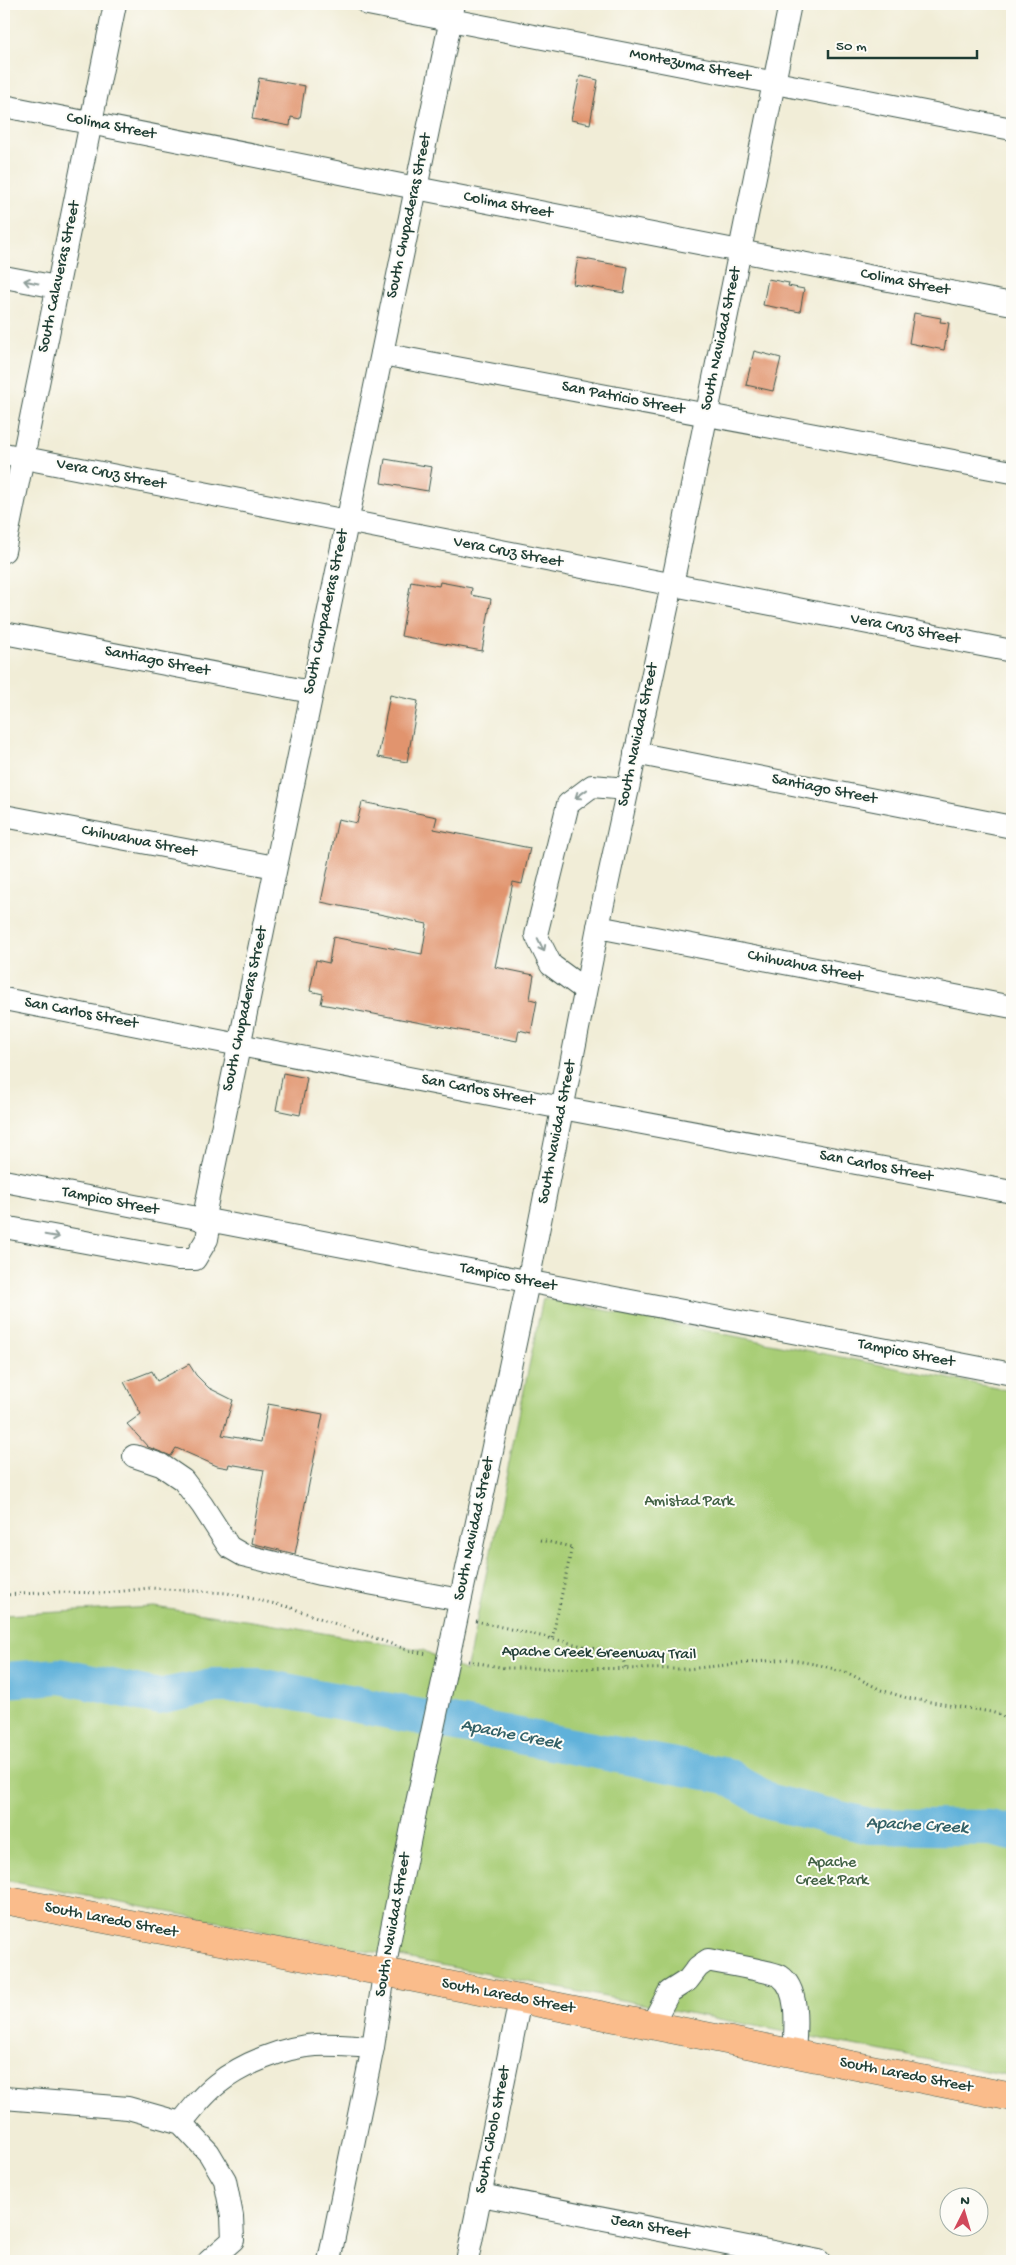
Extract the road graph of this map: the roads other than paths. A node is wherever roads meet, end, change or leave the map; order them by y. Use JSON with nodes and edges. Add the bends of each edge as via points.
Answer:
{"nodes":[{"id":1,"x":115,"y":4,"type":"edge"},
{"id":2,"x":368,"y":4,"type":"edge"},
{"id":3,"x":790,"y":4,"type":"edge"},
{"id":4,"x":452,"y":12,"type":"edge"},
{"id":5,"x":773,"y":82,"type":"junction"},
{"id":6,"x":4,"y":106,"type":"edge"},
{"id":7,"x":91,"y":123,"type":"junction"},
{"id":8,"x":1012,"y":129,"type":"edge"},
{"id":9,"x":416,"y":188,"type":"junction"},
{"id":10,"x":740,"y":250,"type":"junction"},
{"id":11,"x":4,"y":277,"type":"edge"},
{"id":12,"x":57,"y":288,"type":"junction"},
{"id":13,"x":1012,"y":304,"type":"edge"},
{"id":14,"x":382,"y":354,"type":"junction"},
{"id":15,"x":706,"y":415,"type":"junction"},
{"id":16,"x":13,"y":456,"type":"edge"},
{"id":17,"x":1012,"y":472,"type":"edge"},
{"id":18,"x":346,"y":520,"type":"junction"},
{"id":19,"x":4,"y":551,"type":"edge"},
{"id":20,"x":672,"y":585,"type":"junction"},
{"id":21,"x":4,"y":633,"type":"edge"},
{"id":22,"x":1012,"y":651,"type":"edge"},
{"id":23,"x":311,"y":692,"type":"junction"},
{"id":24,"x":635,"y":753,"type":"junction"},
{"id":25,"x":627,"y":789,"type":"junction"},
{"id":26,"x":4,"y":816,"type":"edge"},
{"id":27,"x":1012,"y":827,"type":"edge"},
{"id":28,"x":275,"y":868,"type":"junction"},
{"id":29,"x":598,"y":927,"type":"junction"},
{"id":30,"x":586,"y":990,"type":"junction"},
{"id":31,"x":4,"y":998,"type":"edge"},
{"id":32,"x":1012,"y":1008,"type":"edge"},
{"id":33,"x":239,"y":1044,"type":"junction"},
{"id":34,"x":562,"y":1108,"type":"junction"},
{"id":35,"x":4,"y":1182,"type":"edge"},
{"id":36,"x":1012,"y":1192,"type":"edge"},
{"id":37,"x":207,"y":1221,"type":"junction"},
{"id":38,"x":4,"y":1227,"type":"edge"},
{"id":39,"x":528,"y":1282,"type":"junction"},
{"id":40,"x":1012,"y":1374,"type":"edge"},
{"id":41,"x":134,"y":1456,"type":"dead end"},
{"id":42,"x":460,"y":1600,"type":"junction"},
{"id":43,"x":4,"y":1900,"type":"edge"},
{"id":44,"x":384,"y":1972,"type":"junction"},
{"id":45,"x":520,"y":2000,"type":"junction"},
{"id":46,"x":651,"y":2026,"type":"junction"},
{"id":47,"x":373,"y":2047,"type":"junction"},
{"id":48,"x":794,"y":2054,"type":"junction"},
{"id":49,"x":1012,"y":2097,"type":"edge"},
{"id":50,"x":4,"y":2098,"type":"edge"},
{"id":51,"x":181,"y":2123,"type":"junction"},
{"id":52,"x":481,"y":2195,"type":"junction"},
{"id":53,"x":209,"y":2261,"type":"edge"},
{"id":54,"x":330,"y":2261,"type":"edge"},
{"id":55,"x":468,"y":2261,"type":"edge"},
{"id":56,"x":819,"y":2261,"type":"edge"}],
"edges":[{"from":1,"to":7,"type":"street","name":"South Calaveras Street"},
{"from":2,"to":4,"type":"street","name":"Montezuma Street"},
{"from":3,"to":5,"type":"street","name":"South Navidad Street"},
{"from":4,"to":5,"type":"street","name":"Montezuma Street"},
{"from":4,"to":9,"type":"street","name":"South Chupaderas Street"},
{"from":5,"to":8,"type":"street","name":"Montezuma Street"},
{"from":5,"to":10,"type":"street","name":"South Navidad Street"},
{"from":6,"to":7,"type":"street","name":"Colima Street"},
{"from":7,"to":9,"type":"street","name":"Colima Street"},
{"from":7,"to":12,"type":"street","name":"South Calaveras Street"},
{"from":9,"to":10,"type":"street","name":"Colima Street"},
{"from":9,"to":14,"type":"street","name":"South Chupaderas Street"},
{"from":10,"to":13,"type":"street","name":"Colima Street"},
{"from":10,"to":15,"type":"street","name":"South Navidad Street"},
{"from":12,"to":11,"type":"street","one_way":true},
{"from":12,"to":16,"type":"street","name":"South Calaveras Street"},
{"from":14,"to":15,"type":"street","name":"San Patricio Street"},
{"from":14,"to":18,"type":"street","name":"South Chupaderas Street"},
{"from":15,"to":17,"type":"street","name":"San Patricio Street"},
{"from":15,"to":20,"type":"street","name":"South Navidad Street"},
{"from":16,"to":18,"type":"street","name":"Vera Cruz Street"},
{"from":16,"to":19,"type":"street","name":"South Calaveras Street"},
{"from":18,"to":20,"type":"street","name":"Vera Cruz Street"},
{"from":18,"to":23,"type":"street","name":"South Chupaderas Street"},
{"from":20,"to":22,"type":"street","name":"Vera Cruz Street"},
{"from":20,"to":24,"type":"street","name":"South Navidad Street"},
{"from":21,"to":23,"type":"street","name":"Santiago Street"},
{"from":23,"to":28,"type":"street","name":"South Chupaderas Street"},
{"from":24,"to":25,"type":"street","name":"South Navidad Street"},
{"from":24,"to":27,"type":"street","name":"Santiago Street"},
{"from":25,"to":29,"type":"street","name":"South Navidad Street"},
{"from":25,"to":30,"type":"street","one_way":true,"via":[[592,786],[568,804],[536,935],[551,965]]},
{"from":26,"to":28,"type":"street","name":"Chihuahua Street"},
{"from":28,"to":33,"type":"street","name":"South Chupaderas Street"},
{"from":29,"to":30,"type":"street","name":"South Navidad Street"},
{"from":29,"to":32,"type":"street","name":"Chihuahua Street"},
{"from":30,"to":34,"type":"street","name":"South Navidad Street"},
{"from":31,"to":33,"type":"street","name":"San Carlos Street"},
{"from":33,"to":34,"type":"street","name":"San Carlos Street"},
{"from":33,"to":37,"type":"street","name":"South Chupaderas Street"},
{"from":34,"to":36,"type":"street","name":"San Carlos Street"},
{"from":34,"to":39,"type":"street","name":"South Navidad Street"},
{"from":35,"to":37,"type":"street","name":"Tampico Street"},
{"from":38,"to":37,"type":"street","name":"South Chupaderas Street","one_way":true,"via":[[178,1259],[195,1259],[207,1239]]},
{"from":37,"to":39,"type":"street","name":"Tampico Street"},
{"from":39,"to":40,"type":"street","name":"Tampico Street"},
{"from":39,"to":42,"type":"street","name":"South Navidad Street"},
{"from":41,"to":42,"type":"street","via":[[161,1465],[182,1480],[229,1547],[244,1555],[320,1574]]},
{"from":42,"to":44,"type":"street","name":"South Navidad Street","bridge":true},
{"from":43,"to":44,"type":"main road","name":"South Laredo Street"},
{"from":44,"to":45,"type":"main road","name":"South Laredo Street"},
{"from":44,"to":47,"type":"street","name":"South Navidad Street"},
{"from":45,"to":46,"type":"main road","name":"South Laredo Street"},
{"from":45,"to":52,"type":"street","name":"South Cibolo Street"},
{"from":46,"to":48,"type":"main road","name":"South Laredo Street"},
{"from":46,"to":48,"type":"street","via":[[669,1992],[688,1980],[708,1960],[779,1976],[788,1985],[796,2021]]},
{"from":47,"to":51,"type":"street","via":[[315,2046],[282,2051],[259,2060],[218,2083]]},
{"from":47,"to":54,"type":"street","name":"South Navidad Street"},
{"from":48,"to":49,"type":"main road","name":"South Laredo Street"},
{"from":50,"to":51,"type":"street","via":[[128,2108]]},
{"from":51,"to":53,"type":"street","via":[[209,2153],[225,2180],[233,2240]]},
{"from":52,"to":55,"type":"street","name":"South Cibolo Street"},
{"from":52,"to":56,"type":"street","name":"Jean Street"}]}
